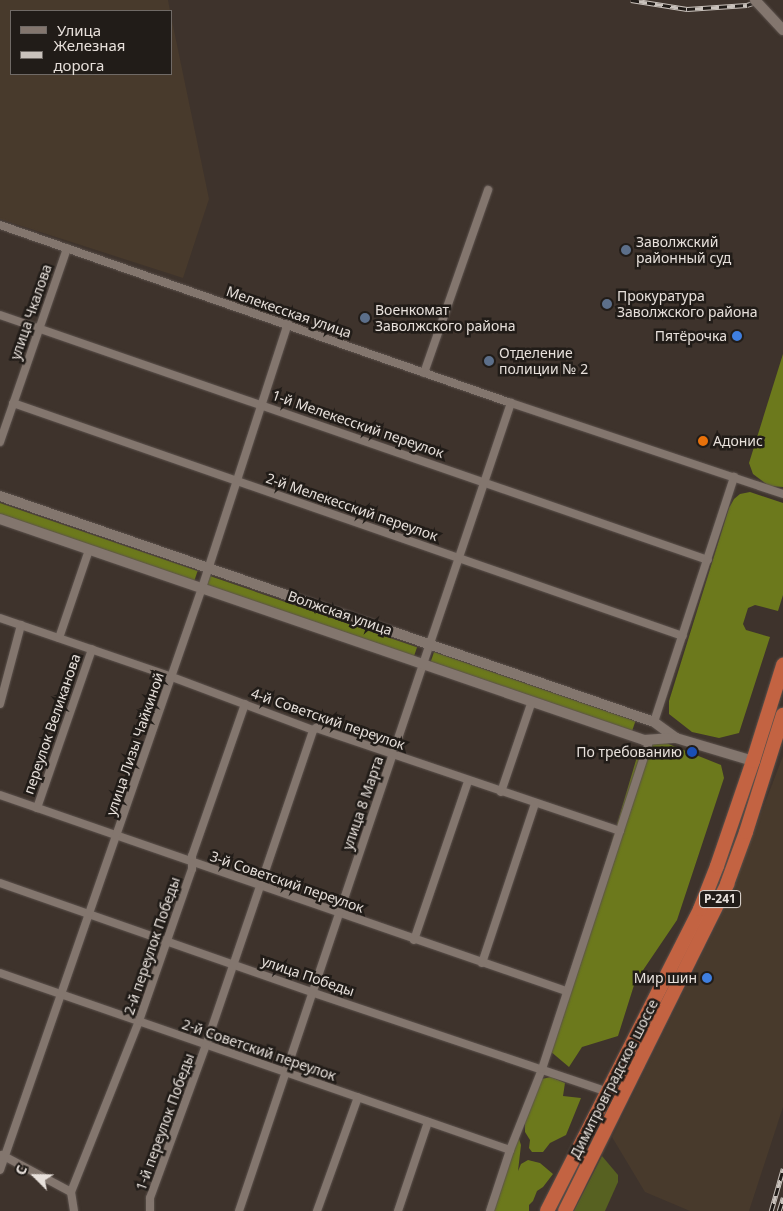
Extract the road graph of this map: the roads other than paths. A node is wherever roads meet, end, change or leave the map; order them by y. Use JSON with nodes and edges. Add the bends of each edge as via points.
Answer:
{"nodes":[{"id":1,"x":754,"y":0,"type":"edge"},
{"id":2,"x":783,"y":30,"type":"edge"},
{"id":3,"x":488,"y":190,"type":"dead end"},
{"id":4,"x":0,"y":225,"type":"edge"},
{"id":5,"x":67,"y":248,"type":"junction"},
{"id":6,"x":0,"y":315,"type":"edge"},
{"id":7,"x":288,"y":324,"type":"junction"},
{"id":8,"x":39,"y":329,"type":"junction"},
{"id":9,"x":424,"y":373,"type":"junction"},
{"id":10,"x":13,"y":403,"type":"junction"},
{"id":11,"x":511,"y":403,"type":"junction"},
{"id":12,"x":262,"y":404,"type":"junction"},
{"id":13,"x":0,"y":442,"type":"edge"},
{"id":14,"x":734,"y":477,"type":"junction"},
{"id":15,"x":237,"y":481,"type":"junction"},
{"id":16,"x":483,"y":481,"type":"junction"},
{"id":17,"x":783,"y":494,"type":"edge"},
{"id":18,"x":0,"y":496,"type":"edge"},
{"id":19,"x":0,"y":519,"type":"edge"},
{"id":20,"x":89,"y":550,"type":"junction"},
{"id":21,"x":458,"y":557,"type":"junction"},
{"id":22,"x":708,"y":560,"type":"junction"},
{"id":23,"x":209,"y":567,"type":"junction"},
{"id":24,"x":202,"y":588,"type":"junction"},
{"id":25,"x":0,"y":618,"type":"edge"},
{"id":26,"x":22,"y":625,"type":"junction"},
{"id":27,"x":683,"y":636,"type":"junction"},
{"id":28,"x":59,"y":638,"type":"junction"},
{"id":29,"x":430,"y":645,"type":"junction"},
{"id":30,"x":92,"y":649,"type":"junction"},
{"id":31,"x":424,"y":664,"type":"junction"},
{"id":32,"x":783,"y":664,"type":"edge"},
{"id":33,"x":172,"y":677,"type":"junction"},
{"id":34,"x":532,"y":701,"type":"junction"},
{"id":35,"x":0,"y":704,"type":"edge"},
{"id":36,"x":244,"y":704,"type":"junction"},
{"id":37,"x":783,"y":715,"type":"edge"},
{"id":38,"x":654,"y":722,"type":"junction"},
{"id":39,"x":312,"y":730,"type":"junction"},
{"id":40,"x":780,"y":732,"type":"edge"},
{"id":41,"x":676,"y":738,"type":"junction"},
{"id":42,"x":650,"y":739,"type":"junction"},
{"id":43,"x":393,"y":754,"type":"junction"},
{"id":44,"x":753,"y":761,"type":"junction"},
{"id":45,"x":768,"y":765,"type":"junction"},
{"id":46,"x":468,"y":781,"type":"junction"},
{"id":47,"x":501,"y":792,"type":"junction"},
{"id":48,"x":1,"y":798,"type":"edge"},
{"id":49,"x":535,"y":804,"type":"junction"},
{"id":50,"x":37,"y":808,"type":"junction"},
{"id":51,"x":620,"y":831,"type":"junction"},
{"id":52,"x":117,"y":836,"type":"junction"},
{"id":53,"x":192,"y":863,"type":"junction"},
{"id":54,"x":0,"y":883,"type":"edge"},
{"id":55,"x":260,"y":885,"type":"junction"},
{"id":56,"x":90,"y":914,"type":"junction"},
{"id":57,"x":339,"y":914,"type":"junction"},
{"id":58,"x":167,"y":940,"type":"junction"},
{"id":59,"x":414,"y":940,"type":"junction"},
{"id":60,"x":233,"y":963,"type":"junction"},
{"id":61,"x":482,"y":963,"type":"junction"},
{"id":62,"x":0,"y":973,"type":"edge"},
{"id":63,"x":566,"y":991,"type":"junction"},
{"id":64,"x":311,"y":992,"type":"junction"},
{"id":65,"x":62,"y":995,"type":"junction"},
{"id":66,"x":138,"y":1021,"type":"junction"},
{"id":67,"x":206,"y":1044,"type":"junction"},
{"id":68,"x":542,"y":1069,"type":"junction"},
{"id":69,"x":285,"y":1073,"type":"junction"},
{"id":70,"x":608,"y":1092,"type":"junction"},
{"id":71,"x":358,"y":1097,"type":"junction"},
{"id":72,"x":428,"y":1122,"type":"junction"},
{"id":73,"x":510,"y":1150,"type":"junction"},
{"id":74,"x":2,"y":1156,"type":"edge"},
{"id":75,"x":0,"y":1170,"type":"edge"},
{"id":76,"x":72,"y":1192,"type":"junction"},
{"id":77,"x":74,"y":1211,"type":"edge"},
{"id":78,"x":150,"y":1211,"type":"edge"},
{"id":79,"x":239,"y":1211,"type":"edge"},
{"id":80,"x":317,"y":1211,"type":"edge"},
{"id":81,"x":398,"y":1211,"type":"edge"},
{"id":82,"x":490,"y":1211,"type":"edge"},
{"id":83,"x":547,"y":1211,"type":"edge"},
{"id":84,"x":565,"y":1211,"type":"edge"}],
"edges":[{"from":1,"to":2,"type":"main road","bridge":true},
{"from":3,"to":9,"type":"street"},
{"from":4,"to":5,"type":"street","name":"Мелекесская улица"},
{"from":5,"to":7,"type":"street","name":"Мелекесская улица"},
{"from":5,"to":8,"type":"street","name":"улица Чкалова"},
{"from":6,"to":8,"type":"street","name":"1-й Мелекесский переулок"},
{"from":7,"to":9,"type":"street","name":"Мелекесская улица"},
{"from":7,"to":12,"type":"street","name":"улица Лизы Чайкиной"},
{"from":8,"to":10,"type":"street","name":"улица Чкалова"},
{"from":8,"to":12,"type":"street","name":"1-й Мелекесский переулок"},
{"from":9,"to":11,"type":"street","name":"Мелекесская улица"},
{"from":10,"to":13,"type":"street","name":"улица Чкалова"},
{"from":10,"to":15,"type":"street","name":"2-й Мелекесский переулок"},
{"from":11,"to":14,"type":"street","name":"Мелекесская улица"},
{"from":11,"to":16,"type":"street","name":"улица 8 Марта"},
{"from":12,"to":15,"type":"street","name":"улица Лизы Чайкиной"},
{"from":12,"to":16,"type":"street","name":"1-й Мелекесский переулок"},
{"from":14,"to":17,"type":"street","name":"Мелекесская улица"},
{"from":14,"to":22,"type":"street"},
{"from":15,"to":21,"type":"street","name":"2-й Мелекесский переулок"},
{"from":15,"to":23,"type":"street","name":"улица Лизы Чайкиной"},
{"from":16,"to":21,"type":"street","name":"улица 8 Марта"},
{"from":16,"to":22,"type":"street","name":"1-й Мелекесский переулок"},
{"from":18,"to":23,"type":"main road","name":"Волжская улица"},
{"from":19,"to":20,"type":"main road","name":"Волжская улица"},
{"from":20,"to":24,"type":"main road","name":"Волжская улица"},
{"from":20,"to":28,"type":"street"},
{"from":21,"to":27,"type":"street","name":"2-й Мелекесский переулок"},
{"from":21,"to":29,"type":"street","name":"улица 8 Марта"},
{"from":22,"to":27,"type":"street"},
{"from":23,"to":24,"type":"street","name":"улица Лизы Чайкиной"},
{"from":23,"to":29,"type":"main road","name":"Волжская улица"},
{"from":24,"to":31,"type":"main road","name":"Волжская улица"},
{"from":24,"to":33,"type":"street","name":"улица Лизы Чайкиной"},
{"from":25,"to":26,"type":"street","name":"4-й Советский переулок"},
{"from":26,"to":28,"type":"street","name":"4-й Советский переулок"},
{"from":26,"to":35,"type":"street"},
{"from":27,"to":38,"type":"street"},
{"from":28,"to":30,"type":"street","name":"4-й Советский переулок"},
{"from":29,"to":31,"type":"street","name":"улица 8 Марта"},
{"from":29,"to":38,"type":"main road","name":"Волжская улица"},
{"from":30,"to":33,"type":"street","name":"4-й Советский переулок"},
{"from":30,"to":50,"type":"street","name":"переулок Великанова"},
{"from":31,"to":34,"type":"main road","name":"Волжская улица"},
{"from":31,"to":43,"type":"street","name":"улица 8 Марта"},
{"from":32,"to":44,"type":"highway","name":"Димитровградское шоссе","number":"Р-241"},
{"from":33,"to":36,"type":"street","name":"4-й Советский переулок"},
{"from":33,"to":52,"type":"street","name":"улица Лизы Чайкиной"},
{"from":34,"to":42,"type":"main road","name":"Волжская улица","via":[[644,740]]},
{"from":34,"to":47,"type":"street"},
{"from":36,"to":39,"type":"street","name":"4-й Советский переулок"},
{"from":36,"to":53,"type":"street","name":"2-й переулок Победы"},
{"from":37,"to":40,"type":"highway","name":"Димитровградское шоссе","number":"Р-241"},
{"from":38,"to":41,"type":"main road","name":"Волжская улица"},
{"from":39,"to":43,"type":"street","name":"4-й Советский переулок","via":[[316,728]]},
{"from":39,"to":55,"type":"street","name":"1-й переулок Победы"},
{"from":40,"to":45,"type":"highway","name":"Димитровградское шоссе","number":"Р-241"},
{"from":41,"to":42,"type":"main road","name":"Волжская улица"},
{"from":41,"to":44,"type":"main road","name":"Волжская улица"},
{"from":42,"to":51,"type":"street"},
{"from":43,"to":46,"type":"street","name":"4-й Советский переулок"},
{"from":43,"to":57,"type":"street","name":"улица 8 Марта"},
{"from":44,"to":45,"type":"highway","name":"Волжская улица"},
{"from":44,"to":70,"type":"highway","name":"Димитровградское шоссе","number":"Р-241","via":[[700,909]]},
{"from":45,"to":84,"type":"highway","name":"Димитровградское шоссе","number":"Р-241","via":[[726,884]]},
{"from":46,"to":47,"type":"street","name":"4-й Советский переулок"},
{"from":46,"to":59,"type":"street"},
{"from":47,"to":49,"type":"street","name":"4-й Советский переулок"},
{"from":48,"to":50,"type":"street","name":"3-й Советский переулок"},
{"from":49,"to":51,"type":"street","name":"4-й Советский переулок"},
{"from":49,"to":61,"type":"street"},
{"from":50,"to":52,"type":"street","name":"3-й Советский переулок"},
{"from":51,"to":63,"type":"street"},
{"from":52,"to":53,"type":"street","name":"3-й Советский переулок"},
{"from":52,"to":56,"type":"street","name":"улица Лизы Чайкиной"},
{"from":53,"to":55,"type":"street","name":"3-й Советский переулок"},
{"from":53,"to":58,"type":"street","name":"2-й переулок Победы"},
{"from":54,"to":56,"type":"street","name":"улица Победы"},
{"from":55,"to":57,"type":"street","name":"3-й Советский переулок"},
{"from":55,"to":60,"type":"street","name":"1-й переулок Победы"},
{"from":56,"to":58,"type":"street","name":"улица Победы"},
{"from":56,"to":65,"type":"street","name":"улица Лизы Чайкиной"},
{"from":57,"to":59,"type":"street","name":"3-й Советский переулок"},
{"from":57,"to":64,"type":"street","name":"улица 8 Марта"},
{"from":58,"to":60,"type":"street","name":"улица Победы"},
{"from":58,"to":66,"type":"street","name":"2-й переулок Победы"},
{"from":59,"to":61,"type":"street","name":"3-й Советский переулок"},
{"from":60,"to":64,"type":"street","name":"улица Победы"},
{"from":60,"to":67,"type":"street","name":"1-й переулок Победы"},
{"from":61,"to":63,"type":"street","name":"3-й Советский переулок"},
{"from":62,"to":65,"type":"street","name":"2-й Советский переулок"},
{"from":63,"to":68,"type":"street"},
{"from":64,"to":68,"type":"street","name":"улица Победы"},
{"from":64,"to":69,"type":"street","name":"улица 8 Марта"},
{"from":65,"to":66,"type":"street","name":"2-й Советский переулок"},
{"from":65,"to":74,"type":"street","name":"улица Лизы Чайкиной"},
{"from":66,"to":67,"type":"street","name":"2-й Советский переулок"},
{"from":66,"to":76,"type":"street","name":"2-й переулок Победы"},
{"from":67,"to":69,"type":"street","name":"2-й Советский переулок"},
{"from":67,"to":78,"type":"street","name":"1-й переулок Победы","via":[[150,1198]]},
{"from":68,"to":70,"type":"street","name":"улица Победы"},
{"from":68,"to":73,"type":"street"},
{"from":69,"to":71,"type":"street","name":"2-й Советский переулок"},
{"from":69,"to":79,"type":"street","name":"улица 8 Марта"},
{"from":70,"to":83,"type":"highway","name":"Димитровградское шоссе","number":"Р-241"},
{"from":71,"to":72,"type":"street","name":"2-й Советский переулок"},
{"from":71,"to":80,"type":"street"},
{"from":72,"to":73,"type":"street","name":"2-й Советский переулок"},
{"from":72,"to":81,"type":"street"},
{"from":73,"to":82,"type":"street"},
{"from":74,"to":75,"type":"street","name":"улица Лизы Чайкиной"},
{"from":74,"to":76,"type":"street"},
{"from":76,"to":77,"type":"street"}]}
